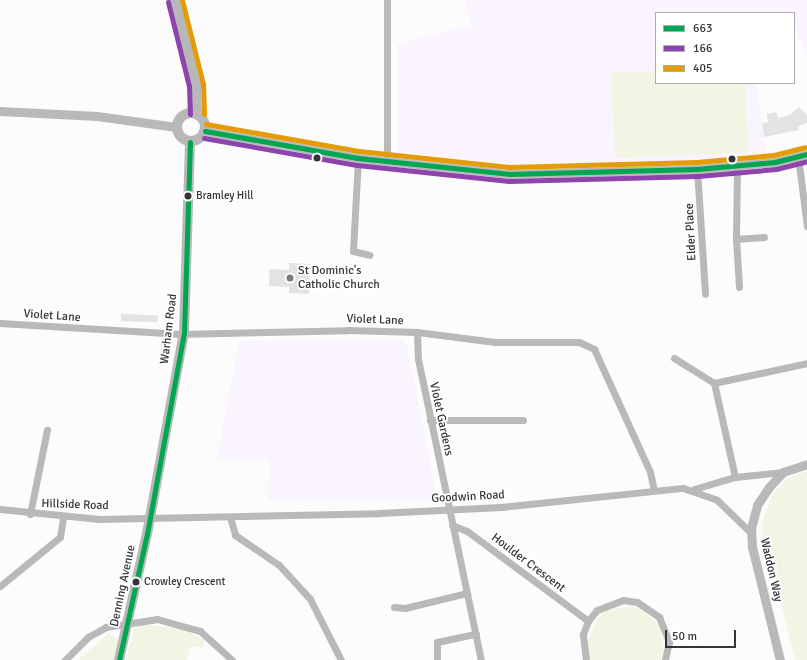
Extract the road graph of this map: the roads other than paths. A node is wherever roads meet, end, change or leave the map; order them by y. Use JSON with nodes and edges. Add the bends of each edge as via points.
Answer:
{"nodes":[{"id":1,"x":175,"y":0,"type":"edge"},
{"id":2,"x":387,"y":0,"type":"edge"},
{"id":3,"x":0,"y":111,"type":"edge"},
{"id":4,"x":197,"y":114,"type":"junction"},
{"id":5,"x":176,"y":127,"type":"junction"},
{"id":6,"x":205,"y":131,"type":"junction"},
{"id":7,"x":190,"y":142,"type":"junction"},
{"id":8,"x":807,"y":154,"type":"edge"},
{"id":9,"x":798,"y":157,"type":"junction"},
{"id":10,"x":358,"y":158,"type":"junction"},
{"id":11,"x":386,"y":162,"type":"junction"},
{"id":12,"x":737,"y":166,"type":"junction"},
{"id":13,"x":697,"y":169,"type":"junction"},
{"id":14,"x":807,"y":226,"type":"edge"},
{"id":15,"x":764,"y":237,"type":"dead end"},
{"id":16,"x":736,"y":239,"type":"junction"},
{"id":17,"x":370,"y":255,"type":"dead end"},
{"id":18,"x":739,"y":286,"type":"dead end"},
{"id":19,"x":705,"y":294,"type":"dead end"},
{"id":20,"x":0,"y":323,"type":"edge"},
{"id":21,"x":417,"y":332,"type":"junction"},
{"id":22,"x":184,"y":333,"type":"junction"},
{"id":23,"x":674,"y":358,"type":"dead end"},
{"id":24,"x":807,"y":363,"type":"edge"},
{"id":25,"x":714,"y":384,"type":"junction"},
{"id":26,"x":430,"y":420,"type":"junction"},
{"id":27,"x":523,"y":420,"type":"dead end"},
{"id":28,"x":47,"y":430,"type":"dead end"},
{"id":29,"x":807,"y":464,"type":"edge"},
{"id":30,"x":783,"y":472,"type":"junction"},
{"id":31,"x":735,"y":477,"type":"junction"},
{"id":32,"x":694,"y":489,"type":"junction"},
{"id":33,"x":654,"y":491,"type":"junction"},
{"id":34,"x":0,"y":509,"type":"edge"},
{"id":35,"x":449,"y":509,"type":"junction"},
{"id":36,"x":30,"y":514,"type":"junction"},
{"id":37,"x":230,"y":517,"type":"junction"},
{"id":38,"x":63,"y":518,"type":"junction"},
{"id":39,"x":150,"y":518,"type":"junction"},
{"id":40,"x":452,"y":525,"type":"junction"},
{"id":41,"x":751,"y":533,"type":"junction"},
{"id":42,"x":0,"y":586,"type":"edge"},
{"id":43,"x":467,"y":593,"type":"junction"},
{"id":44,"x":394,"y":607,"type":"dead end"},
{"id":45,"x":588,"y":621,"type":"junction"},
{"id":46,"x":128,"y":622,"type":"junction"},
{"id":47,"x":476,"y":634,"type":"junction"},
{"id":48,"x":65,"y":660,"type":"edge"},
{"id":49,"x":119,"y":660,"type":"edge"},
{"id":50,"x":232,"y":660,"type":"edge"},
{"id":51,"x":341,"y":660,"type":"edge"},
{"id":52,"x":437,"y":660,"type":"edge"},
{"id":53,"x":481,"y":660,"type":"edge"},
{"id":54,"x":586,"y":660,"type":"edge"},
{"id":55,"x":665,"y":660,"type":"edge"},
{"id":56,"x":780,"y":660,"type":"edge"}],
"edges":[{"from":1,"to":4,"type":"main road","via":[[196,85]]},
{"from":2,"to":11,"type":"street"},
{"from":3,"to":5,"type":"street","via":[[97,116]]},
{"from":4,"to":5,"type":"main road","via":[[182,116]]},
{"from":4,"to":6,"type":"main road","via":[[205,124]]},
{"from":5,"to":7,"type":"main road","via":[[179,135]]},
{"from":6,"to":7,"type":"main road","via":[[202,137]]},
{"from":6,"to":10,"type":"street"},
{"from":7,"to":22,"type":"main road","name":"Warham Road"},
{"from":8,"to":9,"type":"street"},
{"from":9,"to":12,"type":"street"},
{"from":9,"to":14,"type":"street"},
{"from":10,"to":11,"type":"street"},
{"from":10,"to":17,"type":"street","via":[[353,251]]},
{"from":11,"to":13,"type":"street","via":[[538,175]]},
{"from":12,"to":13,"type":"street"},
{"from":12,"to":16,"type":"street"},
{"from":13,"to":19,"type":"street","name":"Elder Place"},
{"from":15,"to":16,"type":"street"},
{"from":16,"to":18,"type":"street"},
{"from":20,"to":22,"type":"street","name":"Violet Lane"},
{"from":21,"to":22,"type":"street","name":"Violet Lane"},
{"from":21,"to":26,"type":"street","name":"Violet Gardens","via":[[418,359]]},
{"from":21,"to":33,"type":"street","name":"Violet Lane","via":[[495,342],[587,344],[594,349],[650,472]]},
{"from":22,"to":39,"type":"main road","name":"Warham Road"},
{"from":23,"to":25,"type":"street"},
{"from":24,"to":25,"type":"street"},
{"from":25,"to":31,"type":"street"},
{"from":26,"to":27,"type":"street"},
{"from":26,"to":35,"type":"street","name":"Violet Gardens"},
{"from":28,"to":36,"type":"street"},
{"from":29,"to":30,"type":"street"},
{"from":30,"to":31,"type":"street","name":"Goodwin Road"},
{"from":30,"to":41,"type":"street","name":"Waddon Way","via":[[760,500]]},
{"from":31,"to":32,"type":"street","name":"Goodwin Road"},
{"from":32,"to":33,"type":"street","name":"Goodwin Road"},
{"from":32,"to":41,"type":"street","via":[[728,508]]},
{"from":33,"to":35,"type":"street","name":"Goodwin Road"},
{"from":34,"to":36,"type":"street","name":"Hillside Road"},
{"from":35,"to":37,"type":"street","name":"Goodwin Road"},
{"from":35,"to":40,"type":"street","name":"Violet Gardens"},
{"from":36,"to":38,"type":"street","name":"Hillside Road"},
{"from":37,"to":39,"type":"street","name":"Goodwin Road"},
{"from":37,"to":51,"type":"street","via":[[235,535],[279,565],[310,599]]},
{"from":38,"to":39,"type":"street","name":"Hillside Road"},
{"from":38,"to":42,"type":"street","via":[[60,537]]},
{"from":39,"to":46,"type":"main road","name":"Denning Avenue"},
{"from":40,"to":43,"type":"street","name":"Violet Gardens"},
{"from":40,"to":45,"type":"street","name":"Houlder Crescent","via":[[467,531]]},
{"from":41,"to":56,"type":"street","name":"Waddon Way"},
{"from":43,"to":44,"type":"street","via":[[405,608]]},
{"from":43,"to":47,"type":"street","name":"Violet Gardens"},
{"from":45,"to":54,"type":"street","via":[[583,634]]},
{"from":45,"to":55,"type":"street","via":[[598,610],[623,600],[649,607],[666,629],[668,642]]},
{"from":46,"to":48,"type":"street","via":[[106,627],[88,637]]},
{"from":46,"to":49,"type":"main road","name":"Denning Avenue"},
{"from":46,"to":50,"type":"street","via":[[157,619],[184,624],[211,637]]},
{"from":47,"to":52,"type":"street","via":[[437,642]]},
{"from":47,"to":53,"type":"street","name":"Violet Gardens"}]}
